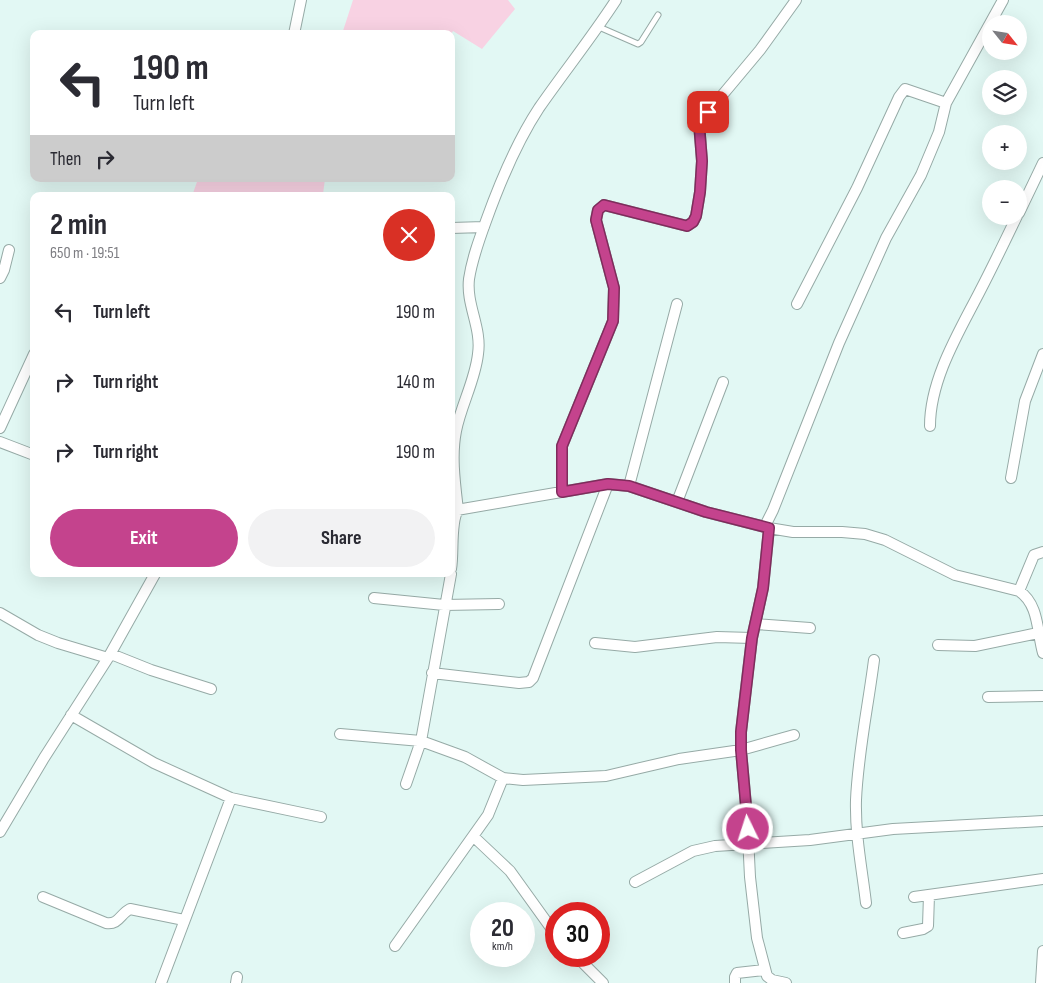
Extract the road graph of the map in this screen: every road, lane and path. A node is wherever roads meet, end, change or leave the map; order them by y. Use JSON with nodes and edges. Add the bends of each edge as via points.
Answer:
{"nodes":[{"id":1,"x":301,"y":0,"type":"edge"},
{"id":2,"x":616,"y":0,"type":"edge"},
{"id":3,"x":796,"y":0,"type":"edge"},
{"id":4,"x":1003,"y":0,"type":"edge"},
{"id":5,"x":658,"y":15,"type":"dead end"},
{"id":6,"x":598,"y":27,"type":"junction"},
{"id":7,"x":295,"y":30,"type":"edge"},
{"id":8,"x":946,"y":103,"type":"junction"},
{"id":9,"x":1043,"y":163,"type":"edge"},
{"id":10,"x":1027,"y":196,"type":"edge"},
{"id":11,"x":1013,"y":225,"type":"edge"},
{"id":12,"x":484,"y":227,"type":"junction"},
{"id":13,"x":455,"y":228,"type":"edge"},
{"id":14,"x":9,"y":250,"type":"dead end"},
{"id":15,"x":0,"y":278,"type":"edge"},
{"id":16,"x":677,"y":304,"type":"dead end"},
{"id":17,"x":797,"y":304,"type":"dead end"},
{"id":18,"x":1043,"y":354,"type":"edge"},
{"id":19,"x":30,"y":363,"type":"edge"},
{"id":20,"x":723,"y":382,"type":"dead end"},
{"id":21,"x":930,"y":426,"type":"dead end"},
{"id":22,"x":0,"y":428,"type":"edge"},
{"id":23,"x":0,"y":442,"type":"edge"},
{"id":24,"x":455,"y":444,"type":"edge"},
{"id":25,"x":30,"y":453,"type":"edge"},
{"id":26,"x":1011,"y":478,"type":"dead end"},
{"id":27,"x":608,"y":484,"type":"junction"},
{"id":28,"x":629,"y":486,"type":"junction"},
{"id":29,"x":562,"y":492,"type":"junction"},
{"id":30,"x":676,"y":502,"type":"junction"},
{"id":31,"x":455,"y":510,"type":"edge"},
{"id":32,"x":767,"y":527,"type":"junction"},
{"id":33,"x":1043,"y":552,"type":"edge"},
{"id":34,"x":153,"y":577,"type":"edge"},
{"id":35,"x":450,"y":577,"type":"edge"},
{"id":36,"x":1019,"y":591,"type":"junction"},
{"id":37,"x":374,"y":598,"type":"dead end"},
{"id":38,"x":499,"y":604,"type":"dead end"},
{"id":39,"x":444,"y":605,"type":"junction"},
{"id":40,"x":0,"y":613,"type":"edge"},
{"id":41,"x":756,"y":624,"type":"junction"},
{"id":42,"x":810,"y":628,"type":"dead end"},
{"id":43,"x":1038,"y":633,"type":"junction"},
{"id":44,"x":752,"y":638,"type":"junction"},
{"id":45,"x":595,"y":643,"type":"dead end"},
{"id":46,"x":938,"y":645,"type":"dead end"},
{"id":47,"x":1043,"y":653,"type":"edge"},
{"id":48,"x":109,"y":656,"type":"junction"},
{"id":49,"x":874,"y":660,"type":"dead end"},
{"id":50,"x":432,"y":673,"type":"junction"},
{"id":51,"x":211,"y":689,"type":"dead end"},
{"id":52,"x":1043,"y":696,"type":"edge"},
{"id":53,"x":988,"y":697,"type":"dead end"},
{"id":54,"x":71,"y":715,"type":"junction"},
{"id":55,"x":340,"y":734,"type":"dead end"},
{"id":56,"x":794,"y":735,"type":"dead end"},
{"id":57,"x":422,"y":741,"type":"junction"},
{"id":58,"x":741,"y":750,"type":"junction"},
{"id":59,"x":503,"y":778,"type":"junction"},
{"id":60,"x":406,"y":784,"type":"dead end"},
{"id":61,"x":230,"y":798,"type":"junction"},
{"id":62,"x":321,"y":817,"type":"dead end"},
{"id":63,"x":1043,"y":821,"type":"edge"},
{"id":64,"x":1,"y":829,"type":"edge"},
{"id":65,"x":857,"y":834,"type":"junction"},
{"id":66,"x":474,"y":837,"type":"junction"},
{"id":67,"x":748,"y":843,"type":"junction"},
{"id":68,"x":1043,"y":880,"type":"edge"},
{"id":69,"x":635,"y":882,"type":"dead end"},
{"id":70,"x":929,"y":895,"type":"junction"},
{"id":71,"x":43,"y":897,"type":"dead end"},
{"id":72,"x":914,"y":898,"type":"dead end"},
{"id":73,"x":866,"y":903,"type":"dead end"},
{"id":74,"x":545,"y":919,"type":"edge"},
{"id":75,"x":184,"y":920,"type":"junction"},
{"id":76,"x":903,"y":933,"type":"dead end"},
{"id":77,"x":395,"y":946,"type":"dead end"},
{"id":78,"x":1043,"y":951,"type":"edge"},
{"id":79,"x":587,"y":967,"type":"edge"},
{"id":80,"x":764,"y":970,"type":"junction"},
{"id":81,"x":161,"y":983,"type":"edge"},
{"id":82,"x":603,"y":983,"type":"edge"},
{"id":83,"x":735,"y":983,"type":"edge"},
{"id":84,"x":786,"y":983,"type":"edge"},
{"id":85,"x":1041,"y":983,"type":"edge"}],
"edges":[{"from":1,"to":7,"type":"street"},
{"from":2,"to":6,"type":"street"},
{"from":3,"to":29,"type":"street","via":[[760,50],[699,123],[702,161],[700,192],[693,222],[687,226],[604,205],[598,210],[596,220],[614,288],[613,321],[562,446]]},
{"from":4,"to":8,"type":"street"},
{"from":5,"to":6,"type":"lane","via":[[638,44]]},
{"from":6,"to":12,"type":"street","via":[[539,108],[517,146]]},
{"from":8,"to":17,"type":"street","via":[[905,89],[898,97]]},
{"from":8,"to":32,"type":"street","via":[[939,132],[921,175],[886,238],[839,342]]},
{"from":9,"to":10,"type":"street"},
{"from":11,"to":21,"type":"street","via":[[937,380],[930,409]]},
{"from":12,"to":13,"type":"street"},
{"from":12,"to":24,"type":"street","via":[[469,281],[479,353],[456,430]]},
{"from":14,"to":15,"type":"street"},
{"from":16,"to":28,"type":"street"},
{"from":18,"to":26,"type":"street","via":[[1025,400]]},
{"from":19,"to":22,"type":"street"},
{"from":20,"to":30,"type":"street"},
{"from":23,"to":25,"type":"street"},
{"from":27,"to":28,"type":"street"},
{"from":27,"to":29,"type":"street"},
{"from":27,"to":50,"type":"street","via":[[533,678],[519,683]]},
{"from":28,"to":30,"type":"street"},
{"from":29,"to":31,"type":"street"},
{"from":30,"to":32,"type":"street"},
{"from":32,"to":36,"type":"street","via":[[793,532],[865,534],[884,540],[954,575]]},
{"from":32,"to":41,"type":"street","via":[[763,588]]},
{"from":33,"to":36,"type":"street","via":[[1034,555]]},
{"from":34,"to":48,"type":"street"},
{"from":35,"to":39,"type":"street"},
{"from":36,"to":43,"type":"street","via":[[1028,596],[1033,605]]},
{"from":37,"to":39,"type":"street"},
{"from":38,"to":39,"type":"street"},
{"from":39,"to":50,"type":"street"},
{"from":40,"to":48,"type":"street","via":[[58,643]]},
{"from":41,"to":42,"type":"street"},
{"from":41,"to":44,"type":"street"},
{"from":43,"to":46,"type":"street","via":[[975,646]]},
{"from":43,"to":47,"type":"street"},
{"from":44,"to":45,"type":"street","via":[[717,637],[635,647]]},
{"from":44,"to":58,"type":"street"},
{"from":48,"to":51,"type":"street"},
{"from":48,"to":54,"type":"street"},
{"from":49,"to":65,"type":"street","via":[[859,764]]},
{"from":50,"to":57,"type":"street"},
{"from":52,"to":53,"type":"street"},
{"from":54,"to":61,"type":"street","via":[[154,763]]},
{"from":54,"to":64,"type":"street"},
{"from":55,"to":57,"type":"street"},
{"from":56,"to":58,"type":"street"},
{"from":57,"to":59,"type":"street","via":[[465,757]]},
{"from":57,"to":60,"type":"street"},
{"from":58,"to":59,"type":"street","via":[[679,759],[606,776],[538,780]]},
{"from":58,"to":67,"type":"street"},
{"from":59,"to":66,"type":"street","via":[[488,815]]},
{"from":61,"to":62,"type":"street"},
{"from":61,"to":75,"type":"street"},
{"from":63,"to":65,"type":"street"},
{"from":65,"to":67,"type":"street"},
{"from":65,"to":73,"type":"street"},
{"from":66,"to":74,"type":"street","via":[[510,870]]},
{"from":66,"to":77,"type":"street"},
{"from":67,"to":69,"type":"street","via":[[693,851]]},
{"from":67,"to":80,"type":"street","via":[[757,938]]},
{"from":68,"to":70,"type":"street"},
{"from":70,"to":72,"type":"street"},
{"from":70,"to":76,"type":"street","via":[[928,926],[923,930]]},
{"from":71,"to":75,"type":"street","via":[[106,923],[118,922],[130,909]]},
{"from":75,"to":81,"type":"street"},
{"from":78,"to":85,"type":"street"},
{"from":79,"to":82,"type":"street"},
{"from":80,"to":83,"type":"street","via":[[737,973]]},
{"from":80,"to":84,"type":"street","via":[[772,980]]}]}
